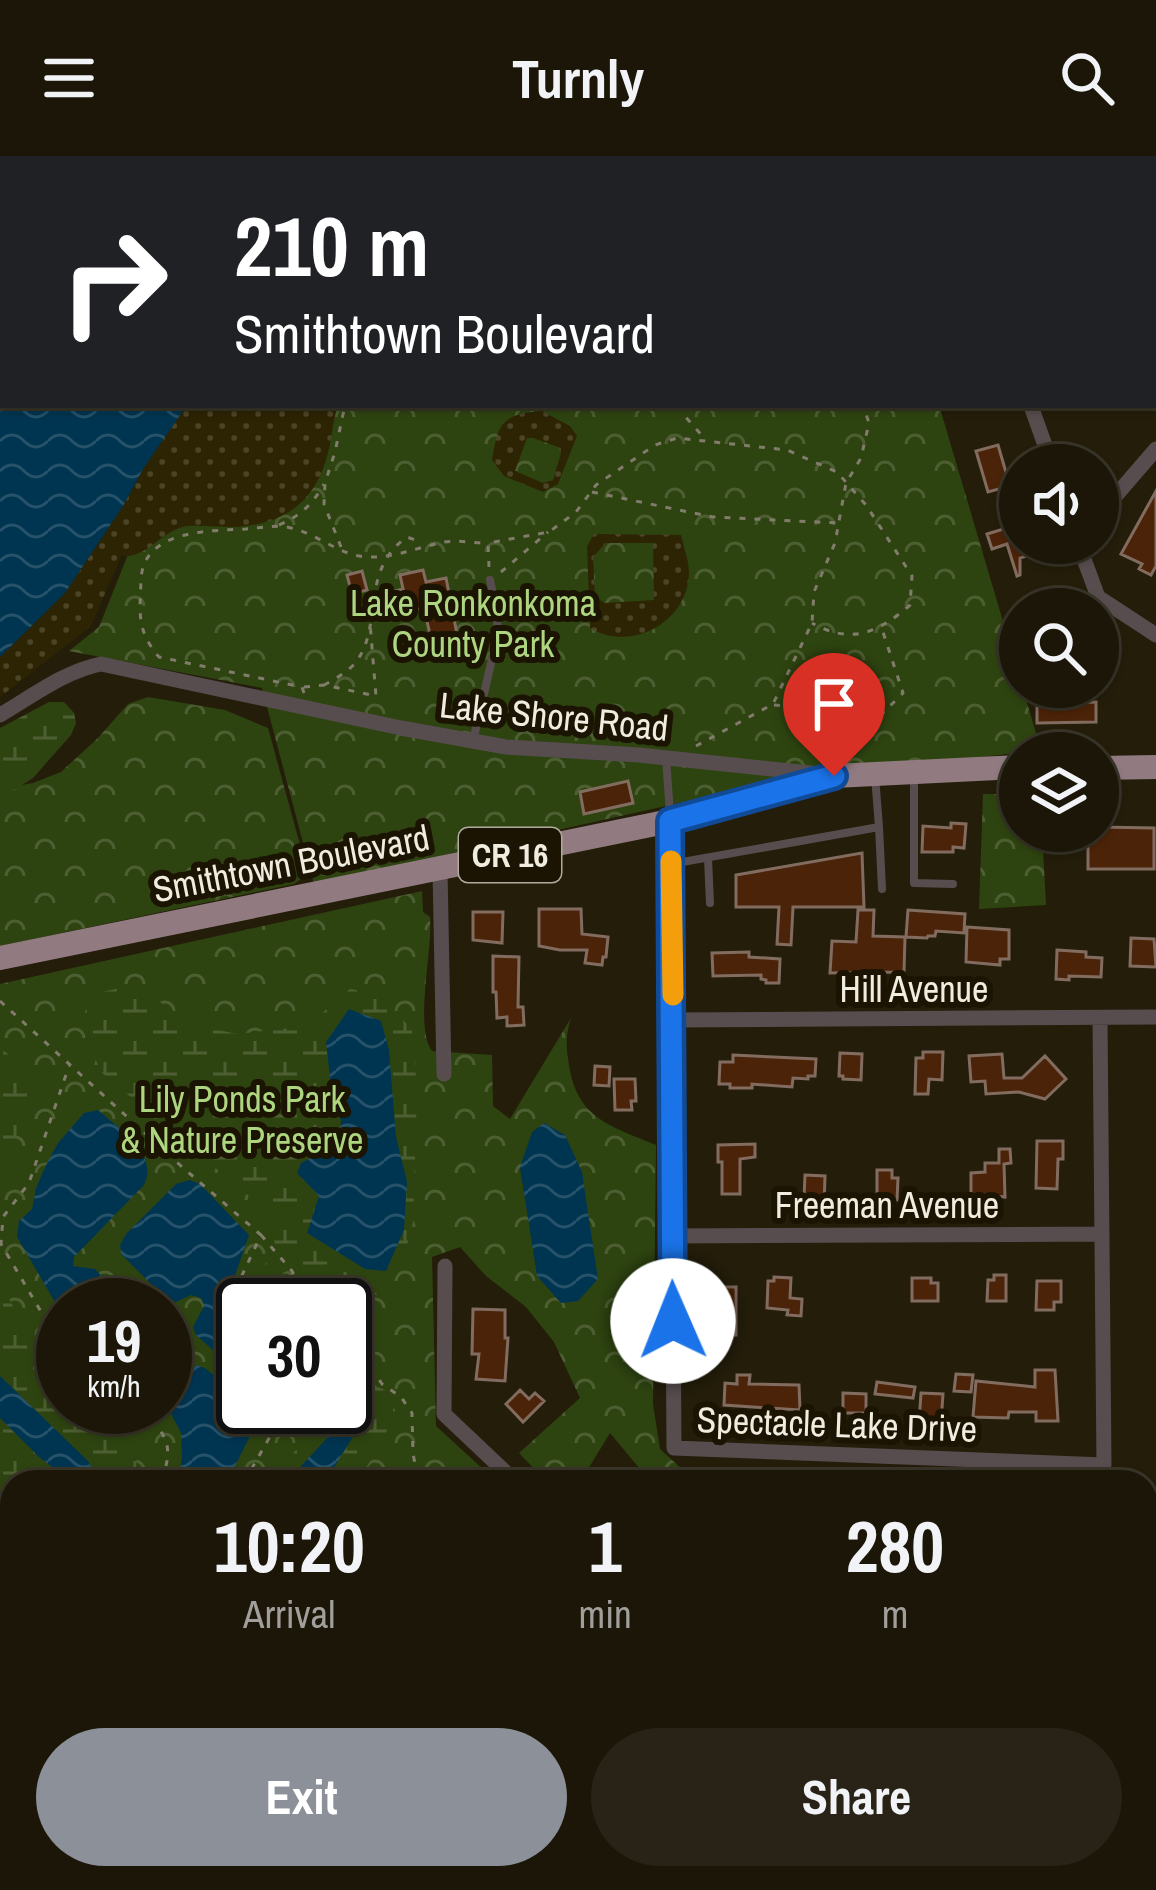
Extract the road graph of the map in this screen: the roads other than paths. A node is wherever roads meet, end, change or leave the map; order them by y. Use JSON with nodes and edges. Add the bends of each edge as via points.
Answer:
{"nodes":[{"id":1,"x":1032,"y":408,"type":"edge"},
{"id":2,"x":1045,"y":444,"type":"edge"},
{"id":3,"x":1156,"y":449,"type":"edge"},
{"id":4,"x":1119,"y":492,"type":"edge"},
{"id":5,"x":1088,"y":564,"type":"edge"},
{"id":6,"x":490,"y":580,"type":"road end"},
{"id":7,"x":1156,"y":635,"type":"edge"},
{"id":8,"x":0,"y":715,"type":"edge"},
{"id":9,"x":473,"y":741,"type":"junction"},
{"id":10,"x":666,"y":758,"type":"junction"},
{"id":11,"x":1156,"y":767,"type":"edge"},
{"id":12,"x":999,"y":768,"type":"edge"},
{"id":13,"x":1119,"y":768,"type":"edge"},
{"id":14,"x":914,"y":772,"type":"junction"},
{"id":15,"x":875,"y":774,"type":"junction"},
{"id":16,"x":834,"y":776,"type":"junction"},
{"id":17,"x":670,"y":821,"type":"junction"},
{"id":18,"x":879,"y":827,"type":"junction"},
{"id":19,"x":708,"y":858,"type":"junction"},
{"id":20,"x":671,"y":864,"type":"junction"},
{"id":21,"x":440,"y":870,"type":"junction"},
{"id":22,"x":953,"y":884,"type":"dead end"},
{"id":23,"x":882,"y":889,"type":"dead end"},
{"id":24,"x":710,"y":903,"type":"dead end"},
{"id":25,"x":0,"y":958,"type":"edge"},
{"id":26,"x":1156,"y":1017,"type":"edge"},
{"id":27,"x":1100,"y":1018,"type":"junction"},
{"id":28,"x":673,"y":1020,"type":"junction"},
{"id":29,"x":444,"y":1074,"type":"dead end"},
{"id":30,"x":1102,"y":1234,"type":"junction"},
{"id":31,"x":672,"y":1236,"type":"junction"},
{"id":32,"x":445,"y":1266,"type":"dead end"},
{"id":33,"x":503,"y":1470,"type":"edge"}],
"edges":[{"from":1,"to":2,"type":"street"},
{"from":3,"to":4,"type":"street"},
{"from":5,"to":7,"type":"street","via":[[1098,597]]},
{"from":6,"to":9,"type":"lane","via":[[495,646]]},
{"from":8,"to":9,"type":"street","name":"Lake Shore Road","via":[[100,664]]},
{"from":9,"to":10,"type":"street","name":"Lake Shore Road"},
{"from":10,"to":16,"type":"street","name":"Lake Shore Road"},
{"from":10,"to":17,"type":"lane"},
{"from":11,"to":13,"type":"main road"},
{"from":12,"to":14,"type":"main road","name":"Smithtown Boulevard","number":"CR 16"},
{"from":14,"to":15,"type":"main road","name":"Smithtown Boulevard","number":"CR 16"},
{"from":14,"to":22,"type":"lane","via":[[914,883]]},
{"from":15,"to":16,"type":"main road","name":"Smithtown Boulevard","number":"CR 16"},
{"from":15,"to":18,"type":"lane"},
{"from":16,"to":17,"type":"main road","name":"Smithtown Boulevard","number":"CR 16"},
{"from":17,"to":20,"type":"street","name":"Spectacle Lake Drive"},
{"from":17,"to":21,"type":"main road","name":"Smithtown Boulevard","number":"CR 16"},
{"from":18,"to":19,"type":"lane"},
{"from":18,"to":23,"type":"lane"},
{"from":19,"to":20,"type":"lane"},
{"from":19,"to":24,"type":"lane"},
{"from":20,"to":28,"type":"street","name":"Spectacle Lake Drive"},
{"from":21,"to":25,"type":"main road","name":"Smithtown Boulevard","number":"CR 16"},
{"from":21,"to":29,"type":"street"},
{"from":26,"to":27,"type":"street","name":"Hill Avenue"},
{"from":27,"to":28,"type":"street","name":"Hill Avenue"},
{"from":27,"to":30,"type":"street","name":"Spectacle Lake Drive"},
{"from":28,"to":31,"type":"street","name":"Spectacle Lake Drive"},
{"from":30,"to":31,"type":"street","name":"Freeman Avenue"},
{"from":30,"to":31,"type":"street","name":"Spectacle Lake Drive","via":[[1104,1465],[674,1448]]},
{"from":32,"to":33,"type":"street","via":[[444,1414]]}]}
